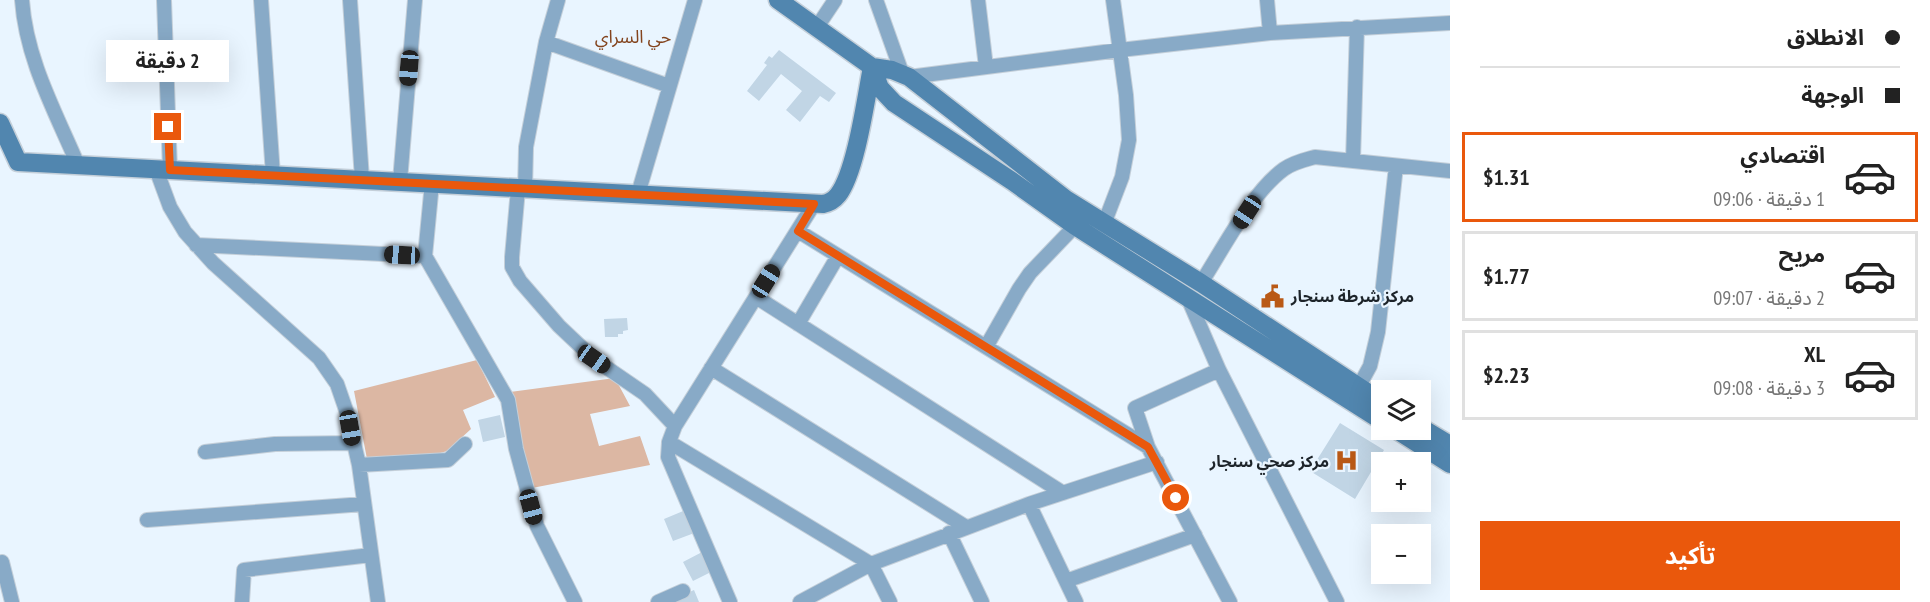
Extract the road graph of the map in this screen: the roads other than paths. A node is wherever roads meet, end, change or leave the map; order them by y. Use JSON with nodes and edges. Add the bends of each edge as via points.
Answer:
{"nodes":[{"id":1,"x":22,"y":0,"type":"edge"},
{"id":2,"x":164,"y":0,"type":"edge"},
{"id":3,"x":261,"y":0,"type":"edge"},
{"id":4,"x":350,"y":0,"type":"edge"},
{"id":5,"x":415,"y":0,"type":"edge"},
{"id":6,"x":558,"y":0,"type":"edge"},
{"id":7,"x":695,"y":0,"type":"edge"},
{"id":8,"x":778,"y":0,"type":"edge"},
{"id":9,"x":835,"y":0,"type":"edge"},
{"id":10,"x":876,"y":0,"type":"edge"},
{"id":11,"x":978,"y":0,"type":"edge"},
{"id":12,"x":1113,"y":0,"type":"edge"},
{"id":13,"x":1267,"y":0,"type":"edge"},
{"id":14,"x":1450,"y":23,"type":"edge"},
{"id":15,"x":817,"y":27,"type":"junction"},
{"id":16,"x":1357,"y":27,"type":"junction"},
{"id":17,"x":1270,"y":33,"type":"junction"},
{"id":18,"x":546,"y":42,"type":"junction"},
{"id":19,"x":1120,"y":50,"type":"junction"},
{"id":20,"x":872,"y":67,"type":"junction"},
{"id":21,"x":986,"y":67,"type":"junction"},
{"id":22,"x":905,"y":75,"type":"junction"},
{"id":23,"x":669,"y":86,"type":"junction"},
{"id":24,"x":887,"y":97,"type":"junction"},
{"id":25,"x":0,"y":123,"type":"edge"},
{"id":26,"x":1353,"y":161,"type":"junction"},
{"id":27,"x":78,"y":165,"type":"junction"},
{"id":28,"x":1396,"y":166,"type":"junction"},
{"id":29,"x":163,"y":170,"type":"junction"},
{"id":30,"x":1450,"y":171,"type":"edge"},
{"id":31,"x":273,"y":175,"type":"junction"},
{"id":32,"x":362,"y":179,"type":"junction"},
{"id":33,"x":400,"y":181,"type":"junction"},
{"id":34,"x":432,"y":183,"type":"junction"},
{"id":35,"x":521,"y":190,"type":"junction"},
{"id":36,"x":638,"y":194,"type":"junction"},
{"id":37,"x":814,"y":204,"type":"junction"},
{"id":38,"x":1104,"y":224,"type":"junction"},
{"id":39,"x":1075,"y":226,"type":"junction"},
{"id":40,"x":798,"y":231,"type":"junction"},
{"id":41,"x":196,"y":245,"type":"junction"},
{"id":42,"x":425,"y":256,"type":"junction"},
{"id":43,"x":838,"y":256,"type":"junction"},
{"id":44,"x":1201,"y":283,"type":"junction"},
{"id":45,"x":1187,"y":296,"type":"junction"},
{"id":46,"x":756,"y":297,"type":"junction"},
{"id":47,"x":798,"y":324,"type":"junction"},
{"id":48,"x":986,"y":347,"type":"junction"},
{"id":49,"x":711,"y":368,"type":"junction"},
{"id":50,"x":1219,"y":370,"type":"junction"},
{"id":51,"x":1358,"y":388,"type":"junction"},
{"id":52,"x":1371,"y":396,"type":"edge"},
{"id":53,"x":1371,"y":414,"type":"edge"},
{"id":54,"x":675,"y":426,"type":"junction"},
{"id":55,"x":1431,"y":434,"type":"edge"},
{"id":56,"x":1412,"y":440,"type":"edge"},
{"id":57,"x":669,"y":442,"type":"junction"},
{"id":58,"x":352,"y":443,"type":"junction"},
{"id":59,"x":465,"y":444,"type":"dead end"},
{"id":60,"x":1450,"y":445,"type":"edge"},
{"id":61,"x":1148,"y":447,"type":"junction"},
{"id":62,"x":205,"y":452,"type":"dead end"},
{"id":63,"x":1157,"y":462,"type":"junction"},
{"id":64,"x":358,"y":465,"type":"junction"},
{"id":65,"x":1450,"y":465,"type":"edge"},
{"id":66,"x":1063,"y":493,"type":"junction"},
{"id":67,"x":364,"y":504,"type":"junction"},
{"id":68,"x":1029,"y":504,"type":"junction"},
{"id":69,"x":147,"y":520,"type":"dead end"},
{"id":70,"x":966,"y":527,"type":"junction"},
{"id":71,"x":949,"y":533,"type":"junction"},
{"id":72,"x":1195,"y":535,"type":"junction"},
{"id":73,"x":371,"y":555,"type":"junction"},
{"id":74,"x":2,"y":562,"type":"dead end"},
{"id":75,"x":871,"y":564,"type":"junction"},
{"id":76,"x":1066,"y":581,"type":"junction"},
{"id":77,"x":683,"y":591,"type":"dead end"},
{"id":78,"x":12,"y":602,"type":"edge"},
{"id":79,"x":242,"y":602,"type":"edge"},
{"id":80,"x":378,"y":602,"type":"edge"},
{"id":81,"x":575,"y":602,"type":"edge"},
{"id":82,"x":658,"y":602,"type":"edge"},
{"id":83,"x":730,"y":602,"type":"edge"},
{"id":84,"x":800,"y":602,"type":"edge"},
{"id":85,"x":890,"y":602,"type":"edge"},
{"id":86,"x":982,"y":602,"type":"edge"},
{"id":87,"x":1076,"y":602,"type":"edge"},
{"id":88,"x":1230,"y":602,"type":"edge"},
{"id":89,"x":1336,"y":602,"type":"edge"}],
"edges":[{"from":1,"to":27,"type":"street","via":[[37,72]]},
{"from":2,"to":29,"type":"street"},
{"from":3,"to":31,"type":"street"},
{"from":4,"to":32,"type":"street"},
{"from":5,"to":33,"type":"street"},
{"from":6,"to":18,"type":"street"},
{"from":7,"to":23,"type":"street"},
{"from":8,"to":15,"type":"street"},
{"from":9,"to":15,"type":"street"},
{"from":10,"to":22,"type":"street"},
{"from":11,"to":21,"type":"street"},
{"from":12,"to":19,"type":"street"},
{"from":13,"to":17,"type":"street"},
{"from":14,"to":16,"type":"street"},
{"from":15,"to":20,"type":"street"},
{"from":16,"to":17,"type":"street"},
{"from":16,"to":26,"type":"street"},
{"from":17,"to":19,"type":"street"},
{"from":18,"to":23,"type":"street"},
{"from":18,"to":35,"type":"street"},
{"from":19,"to":21,"type":"street"},
{"from":19,"to":38,"type":"street","via":[[1129,140],[1122,177]]},
{"from":20,"to":22,"type":"street"},
{"from":20,"to":24,"type":"street"},
{"from":20,"to":37,"type":"street","via":[[855,153],[843,187],[832,201]]},
{"from":21,"to":22,"type":"street"},
{"from":22,"to":24,"type":"street","via":[[893,75],[887,80]]},
{"from":22,"to":38,"type":"street"},
{"from":23,"to":36,"type":"street"},
{"from":24,"to":39,"type":"street"},
{"from":25,"to":27,"type":"street","via":[[18,162]]},
{"from":26,"to":28,"type":"street"},
{"from":26,"to":44,"type":"street","via":[[1315,157],[1286,168],[1258,194]]},
{"from":27,"to":29,"type":"street"},
{"from":28,"to":30,"type":"street"},
{"from":28,"to":51,"type":"street","via":[[1378,332],[1370,366]]},
{"from":29,"to":31,"type":"street"},
{"from":29,"to":41,"type":"street","via":[[170,207]]},
{"from":31,"to":32,"type":"street"},
{"from":32,"to":33,"type":"street"},
{"from":33,"to":34,"type":"street"},
{"from":34,"to":35,"type":"street"},
{"from":34,"to":42,"type":"street"},
{"from":35,"to":36,"type":"street"},
{"from":35,"to":54,"type":"street","via":[[512,257],[515,274],[575,342],[645,394]]},
{"from":36,"to":37,"type":"street"},
{"from":37,"to":40,"type":"street"},
{"from":38,"to":44,"type":"street"},
{"from":39,"to":45,"type":"street"},
{"from":39,"to":48,"type":"street","via":[[1030,273]]},
{"from":40,"to":43,"type":"street"},
{"from":40,"to":46,"type":"street"},
{"from":41,"to":42,"type":"street"},
{"from":41,"to":58,"type":"street","via":[[326,367],[342,397]]},
{"from":42,"to":81,"type":"street","via":[[508,400],[516,449],[537,526]]},
{"from":43,"to":47,"type":"street"},
{"from":43,"to":48,"type":"street"},
{"from":44,"to":51,"type":"street"},
{"from":45,"to":50,"type":"street"},
{"from":45,"to":53,"type":"street"},
{"from":46,"to":47,"type":"street"},
{"from":46,"to":49,"type":"street"},
{"from":47,"to":66,"type":"street"},
{"from":48,"to":61,"type":"street"},
{"from":49,"to":54,"type":"street"},
{"from":49,"to":70,"type":"street"},
{"from":50,"to":61,"type":"street","via":[[1135,408]]},
{"from":50,"to":89,"type":"street"},
{"from":51,"to":52,"type":"street"},
{"from":54,"to":57,"type":"street"},
{"from":55,"to":60,"type":"street"},
{"from":56,"to":65,"type":"street"},
{"from":57,"to":75,"type":"street"},
{"from":57,"to":83,"type":"street","via":[[668,458]]},
{"from":58,"to":62,"type":"street","via":[[275,444]]},
{"from":58,"to":64,"type":"street"},
{"from":59,"to":64,"type":"street","via":[[448,460]]},
{"from":61,"to":63,"type":"street"},
{"from":63,"to":66,"type":"street"},
{"from":63,"to":72,"type":"street"},
{"from":64,"to":67,"type":"street"},
{"from":66,"to":68,"type":"street"},
{"from":67,"to":69,"type":"street"},
{"from":67,"to":73,"type":"street"},
{"from":68,"to":70,"type":"street"},
{"from":68,"to":76,"type":"street"},
{"from":70,"to":71,"type":"street"},
{"from":71,"to":75,"type":"street"},
{"from":71,"to":86,"type":"street"},
{"from":72,"to":76,"type":"street"},
{"from":72,"to":88,"type":"street"},
{"from":73,"to":79,"type":"street","via":[[244,570]]},
{"from":73,"to":80,"type":"street"},
{"from":74,"to":78,"type":"street"},
{"from":75,"to":84,"type":"street"},
{"from":75,"to":85,"type":"street"},
{"from":76,"to":87,"type":"street"},
{"from":77,"to":82,"type":"street"}]}
